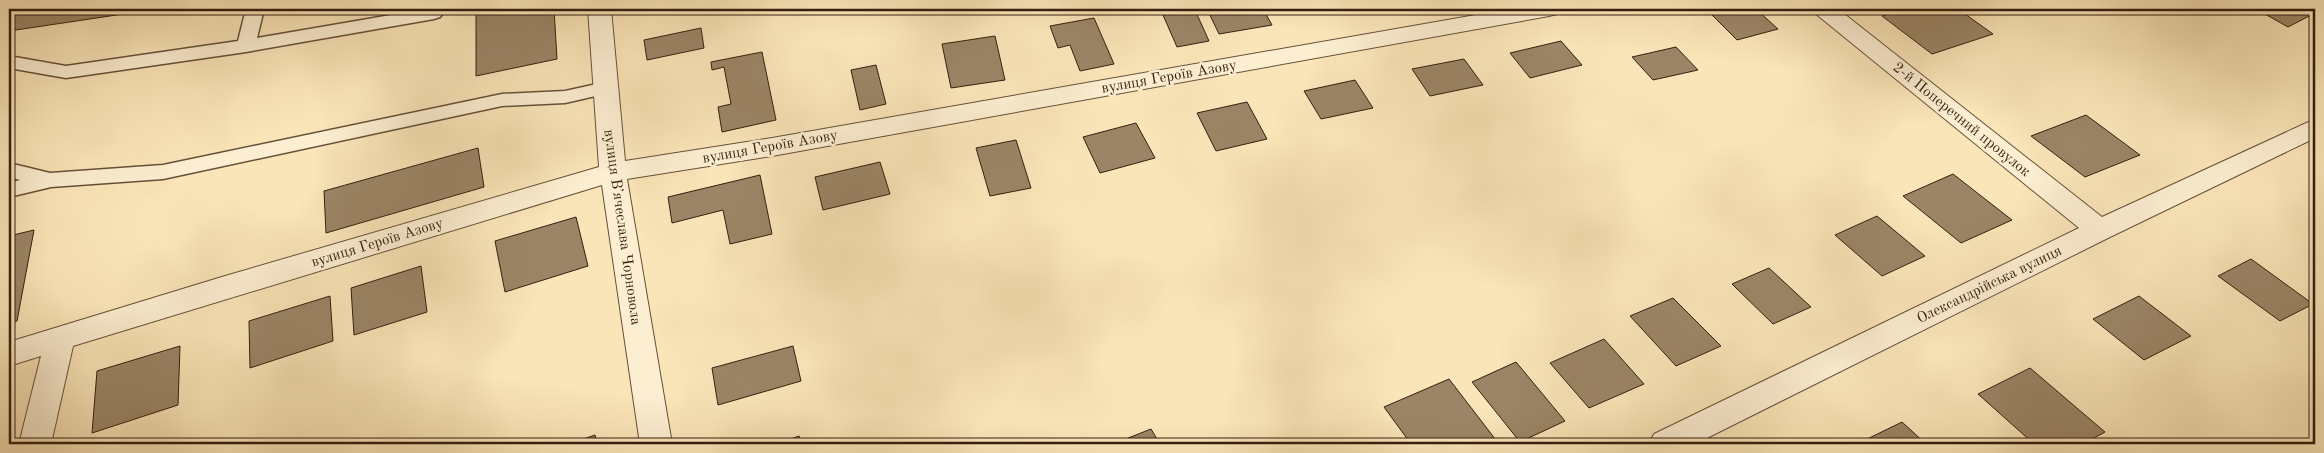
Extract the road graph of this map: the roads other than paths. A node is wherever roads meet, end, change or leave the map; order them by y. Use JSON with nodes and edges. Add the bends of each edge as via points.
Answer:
{"nodes":[{"id":1,"x":255,"y":9,"type":"edge"},
{"id":2,"x":599,"y":9,"type":"edge"},
{"id":3,"x":1549,"y":9,"type":"edge"},
{"id":4,"x":1824,"y":9,"type":"edge"},
{"id":5,"x":434,"y":13,"type":"dead end"},
{"id":6,"x":246,"y":46,"type":"junction"},
{"id":7,"x":9,"y":62,"type":"edge"},
{"id":8,"x":606,"y":88,"type":"junction"},
{"id":9,"x":2315,"y":128,"type":"edge"},
{"id":10,"x":9,"y":170,"type":"edge"},
{"id":11,"x":613,"y":172,"type":"junction"},
{"id":12,"x":50,"y":180,"type":"junction"},
{"id":13,"x":9,"y":190,"type":"edge"},
{"id":14,"x":2100,"y":230,"type":"junction"},
{"id":15,"x":60,"y":339,"type":"junction"},
{"id":16,"x":9,"y":354,"type":"edge"},
{"id":17,"x":35,"y":444,"type":"edge"},
{"id":18,"x":656,"y":444,"type":"edge"},
{"id":19,"x":1665,"y":444,"type":"edge"}],
"edges":[{"from":1,"to":6,"type":"lane"},
{"from":2,"to":8,"type":"street","name":"вулиця Вʼячеслава Чорновола"},
{"from":3,"to":11,"type":"street","name":"вулиця Героїв Азову","via":[[772,147]]},
{"from":4,"to":14,"type":"street","name":"2-й Поперечний провулок"},
{"from":5,"to":6,"type":"lane"},
{"from":6,"to":7,"type":"lane","via":[[66,72]]},
{"from":8,"to":11,"type":"street","name":"вулиця Вʼячеслава Чорновола"},
{"from":8,"to":12,"type":"lane","via":[[565,97],[502,100],[163,172]]},
{"from":9,"to":14,"type":"street","name":"Олександрійська вулиця"},
{"from":10,"to":12,"type":"lane"},
{"from":11,"to":15,"type":"street","name":"вулиця Героїв Азову"},
{"from":11,"to":18,"type":"street","name":"вулиця Вʼячеслава Чорновола"},
{"from":12,"to":13,"type":"lane"},
{"from":14,"to":19,"type":"street","name":"Олександрійська вулиця"},
{"from":15,"to":16,"type":"street","name":"вулиця Героїв Азову"},
{"from":15,"to":17,"type":"street"}]}
